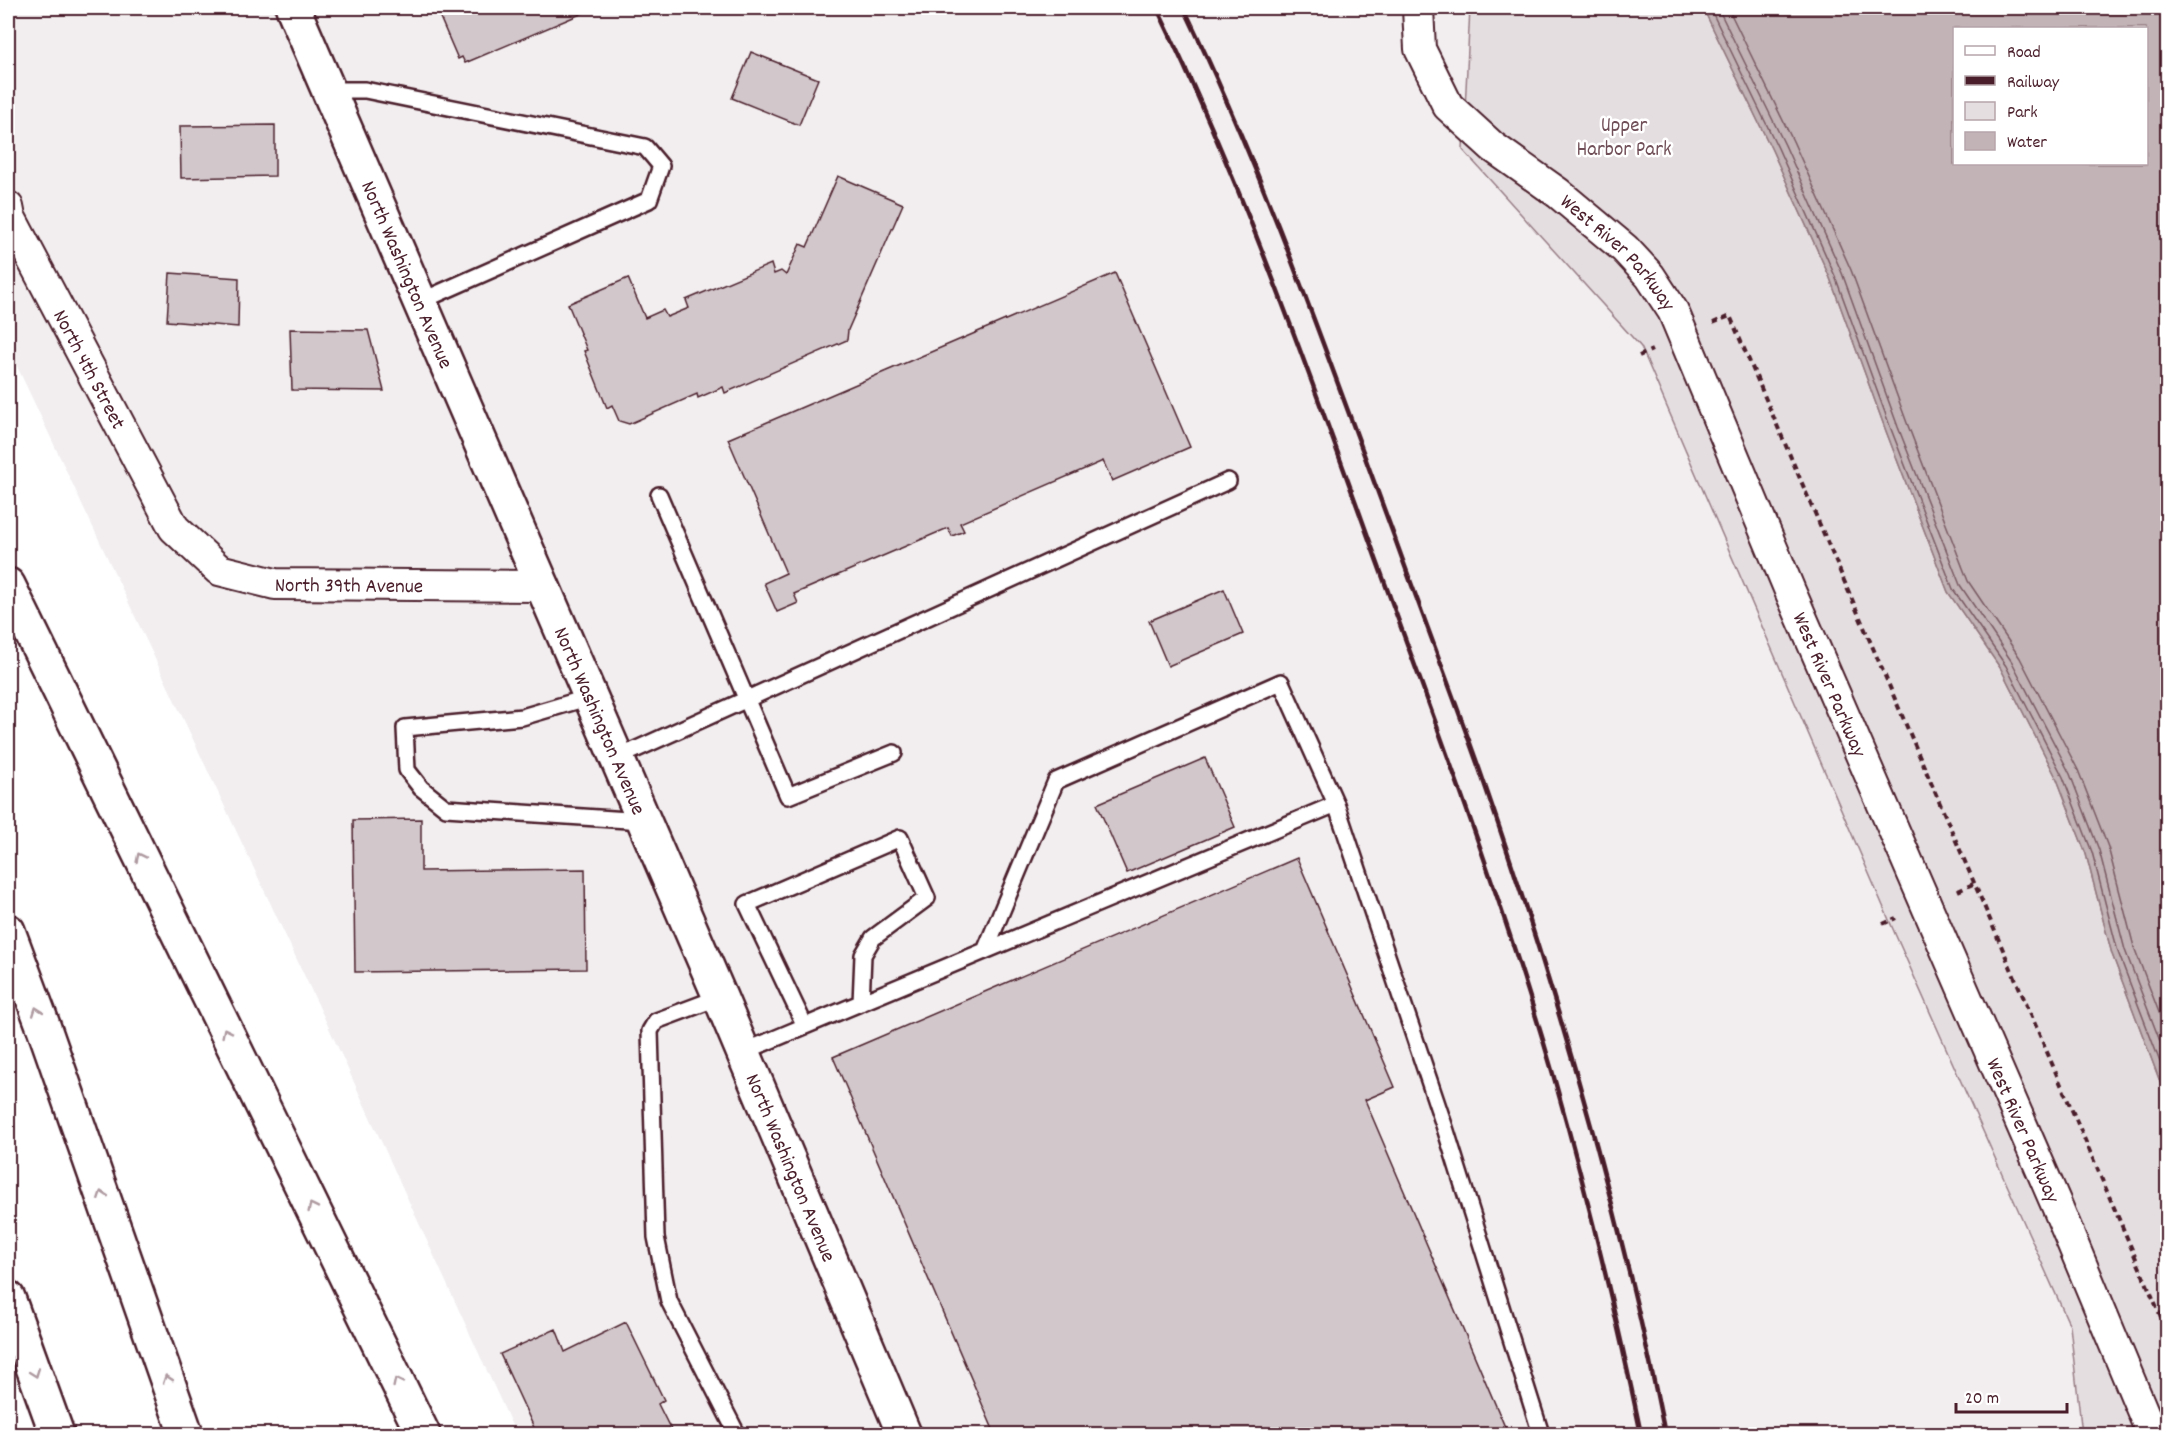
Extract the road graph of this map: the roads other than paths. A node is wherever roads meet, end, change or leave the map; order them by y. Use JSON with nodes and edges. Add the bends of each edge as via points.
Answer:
{"nodes":[{"id":1,"x":293,"y":8,"type":"edge"},
{"id":2,"x":1418,"y":8,"type":"edge"},
{"id":3,"x":328,"y":90,"type":"junction"},
{"id":4,"x":8,"y":207,"type":"edge"},
{"id":5,"x":419,"y":302,"type":"junction"},
{"id":6,"x":1227,"y":481,"type":"dead end"},
{"id":7,"x":659,"y":495,"type":"dead end"},
{"id":8,"x":174,"y":528,"type":"joint"},
{"id":9,"x":8,"y":585,"type":"edge"},
{"id":10,"x":544,"y":586,"type":"junction"},
{"id":11,"x":590,"y":697,"type":"junction"},
{"id":12,"x":748,"y":700,"type":"junction"},
{"id":13,"x":894,"y":753,"type":"dead end"},
{"id":14,"x":617,"y":758,"type":"junction"},
{"id":15,"x":1336,"y":804,"type":"junction"},
{"id":16,"x":643,"y":821,"type":"junction"},
{"id":17,"x":8,"y":931,"type":"edge"},
{"id":18,"x":985,"y":951,"type":"junction"},
{"id":19,"x":720,"y":997,"type":"junction"},
{"id":20,"x":861,"y":1003,"type":"junction"},
{"id":21,"x":805,"y":1026,"type":"junction"},
{"id":22,"x":743,"y":1052,"type":"junction"},
{"id":23,"x":8,"y":1298,"type":"edge"},
{"id":24,"x":57,"y":1434,"type":"edge"},
{"id":25,"x":186,"y":1434,"type":"edge"},
{"id":26,"x":423,"y":1434,"type":"edge"},
{"id":27,"x":736,"y":1434,"type":"edge"},
{"id":28,"x":904,"y":1434,"type":"edge"},
{"id":29,"x":1541,"y":1434,"type":"edge"},
{"id":30,"x":2152,"y":1434,"type":"edge"}],
"edges":[{"from":1,"to":3,"type":"main road","name":"North Washington Avenue"},
{"from":2,"to":30,"type":"street","name":"West River Parkway","via":[[1420,49],[1448,106],[1492,147],[1626,249],[1650,276],[1672,311]]},
{"from":3,"to":5,"type":"main road","name":"North Washington Avenue"},
{"from":3,"to":5,"type":"lane","via":[[365,90],[645,147],[661,166],[649,200]]},
{"from":4,"to":8,"type":"street","name":"North 4th Street"},
{"from":5,"to":10,"type":"main road","name":"North Washington Avenue"},
{"from":6,"to":12,"type":"lane"},
{"from":7,"to":12,"type":"lane"},
{"from":8,"to":10,"type":"street","name":"North 39th Avenue","via":[[219,570],[275,584]]},
{"from":26,"to":9,"type":"main road","one_way":true},
{"from":10,"to":11,"type":"main road","name":"North Washington Avenue"},
{"from":11,"to":14,"type":"main road","name":"North Washington Avenue"},
{"from":11,"to":16,"type":"lane","via":[[522,717],[405,728],[407,770],[421,788],[446,808]]},
{"from":12,"to":13,"type":"lane","via":[[788,796]]},
{"from":12,"to":14,"type":"lane"},
{"from":14,"to":16,"type":"main road","name":"North Washington Avenue"},
{"from":15,"to":18,"type":"lane"},
{"from":15,"to":18,"type":"lane","via":[[1281,682],[1056,780]]},
{"from":15,"to":29,"type":"lane","via":[[1446,1131]]},
{"from":16,"to":19,"type":"main road","name":"North Washington Avenue"},
{"from":25,"to":17,"type":"main road","one_way":true},
{"from":18,"to":20,"type":"lane"},
{"from":19,"to":22,"type":"main road","name":"North Washington Avenue"},
{"from":19,"to":27,"type":"lane","via":[[656,1022],[650,1031],[656,1237],[669,1300]]},
{"from":20,"to":21,"type":"lane"},
{"from":20,"to":21,"type":"lane","via":[[863,955],[873,938],[927,898],[900,838],[747,904]]},
{"from":21,"to":22,"type":"lane"},
{"from":22,"to":28,"type":"main road","name":"North Washington Avenue"},
{"from":23,"to":24,"type":"main road","one_way":true}]}
